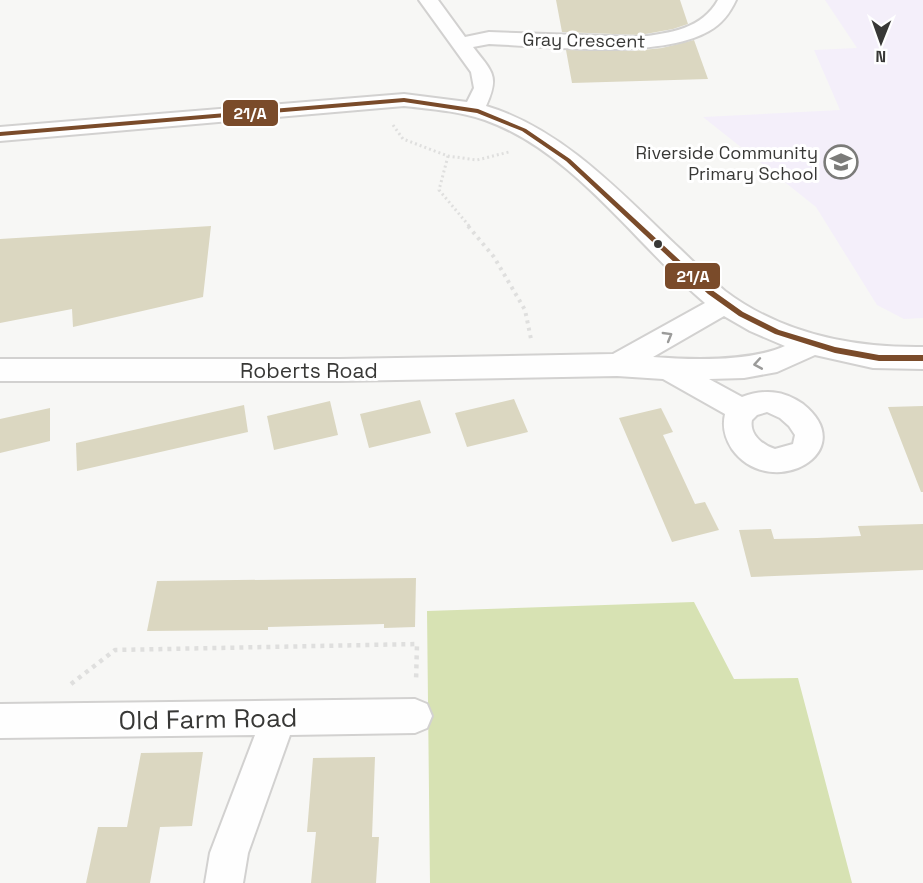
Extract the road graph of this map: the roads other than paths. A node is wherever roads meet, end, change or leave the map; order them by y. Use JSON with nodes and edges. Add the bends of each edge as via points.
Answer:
{"nodes":[{"id":1,"x":428,"y":0,"type":"edge"},
{"id":2,"x":727,"y":0,"type":"edge"},
{"id":3,"x":461,"y":44,"type":"junction"},
{"id":4,"x":474,"y":111,"type":"junction"},
{"id":5,"x":0,"y":134,"type":"edge"},
{"id":6,"x":724,"y":304,"type":"junction"},
{"id":7,"x":812,"y":345,"type":"junction"},
{"id":8,"x":923,"y":358,"type":"edge"},
{"id":9,"x":617,"y":365,"type":"junction"},
{"id":10,"x":668,"y":369,"type":"junction"},
{"id":11,"x":0,"y":370,"type":"edge"},
{"id":12,"x":742,"y":410,"type":"dead end"},
{"id":13,"x":415,"y":716,"type":"road end"},
{"id":14,"x":279,"y":718,"type":"junction"},
{"id":15,"x":0,"y":721,"type":"edge"},
{"id":16,"x":224,"y":883,"type":"edge"}],
"edges":[{"from":1,"to":3,"type":"street"},
{"from":2,"to":3,"type":"street","name":"Gray Crescent","via":[[718,17],[696,31],[664,40],[640,43],[489,38]]},
{"from":3,"to":4,"type":"street","via":[[481,72],[484,88]]},
{"from":4,"to":5,"type":"street","via":[[404,100]]},
{"from":4,"to":6,"type":"street","via":[[502,119],[568,162]]},
{"from":6,"to":7,"type":"street"},
{"from":9,"to":6,"type":"street","name":"Roberts Road","one_way":true},
{"from":7,"to":8,"type":"street","via":[[874,358]]},
{"from":7,"to":10,"type":"street","name":"Roberts Road","one_way":true,"via":[[777,361],[755,365]]},
{"from":9,"to":10,"type":"street","name":"Roberts Road"},
{"from":9,"to":11,"type":"street","name":"Roberts Road"},
{"from":10,"to":12,"type":"street","name":"Roberts Road"},
{"from":13,"to":14,"type":"street","name":"Old Farm Road"},
{"from":14,"to":15,"type":"street","name":"Old Farm Road"},
{"from":14,"to":16,"type":"street","via":[[229,854]]}]}
